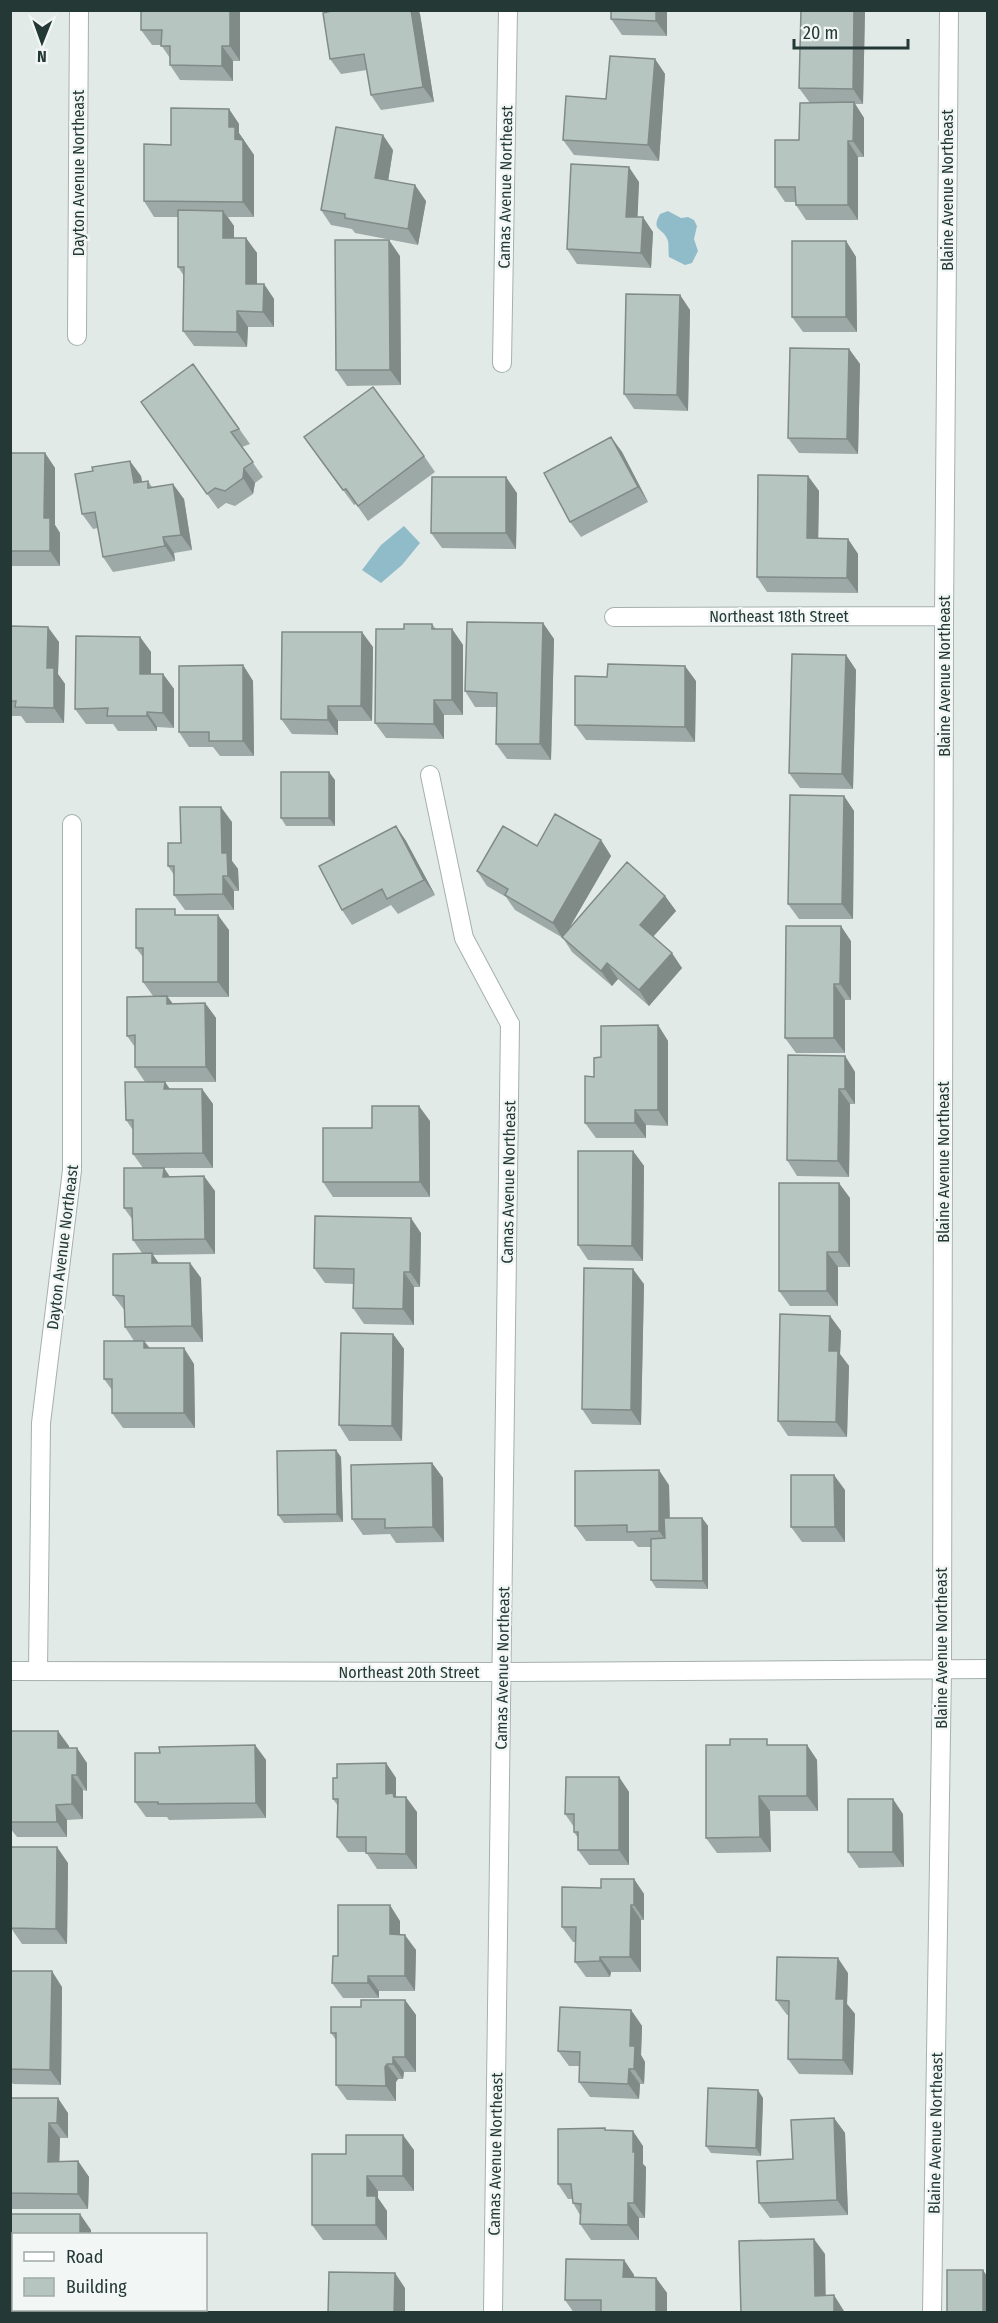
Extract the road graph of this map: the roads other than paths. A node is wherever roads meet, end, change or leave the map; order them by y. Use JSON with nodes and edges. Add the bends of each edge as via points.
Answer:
{"nodes":[{"id":1,"x":79,"y":10,"type":"edge"},
{"id":2,"x":508,"y":10,"type":"edge"},
{"id":3,"x":949,"y":10,"type":"edge"},
{"id":4,"x":77,"y":336,"type":"dead end"},
{"id":5,"x":502,"y":363,"type":"dead end"},
{"id":6,"x":944,"y":616,"type":"junction"},
{"id":7,"x":614,"y":617,"type":"dead end"},
{"id":8,"x":430,"y":775,"type":"dead end"},
{"id":9,"x":72,"y":824,"type":"dead end"},
{"id":10,"x":942,"y":1669,"type":"junction"},
{"id":11,"x":987,"y":1669,"type":"edge"},
{"id":12,"x":10,"y":1671,"type":"edge"},
{"id":13,"x":38,"y":1671,"type":"junction"},
{"id":14,"x":502,"y":1672,"type":"junction"},
{"id":15,"x":493,"y":2313,"type":"edge"},
{"id":16,"x":932,"y":2313,"type":"edge"}],
"edges":[{"from":1,"to":4,"type":"street","name":"Dayton Avenue Northeast"},
{"from":2,"to":5,"type":"street","name":"Camas Avenue Northeast"},
{"from":3,"to":6,"type":"street","name":"Blaine Avenue Northeast"},
{"from":6,"to":7,"type":"street","name":"Northeast 18th Street"},
{"from":6,"to":10,"type":"street","name":"Blaine Avenue Northeast"},
{"from":8,"to":14,"type":"street","name":"Camas Avenue Northeast","via":[[464,938],[510,1024]]},
{"from":9,"to":13,"type":"street","name":"Dayton Avenue Northeast","via":[[72,1170],[41,1423]]},
{"from":10,"to":11,"type":"street","name":"Northeast 20th Street"},
{"from":10,"to":14,"type":"street","name":"Northeast 20th Street"},
{"from":10,"to":16,"type":"street","name":"Blaine Avenue Northeast"},
{"from":12,"to":13,"type":"street","name":"Northeast 20th Street"},
{"from":13,"to":14,"type":"street","name":"Northeast 20th Street"},
{"from":14,"to":15,"type":"street","name":"Camas Avenue Northeast"}]}
